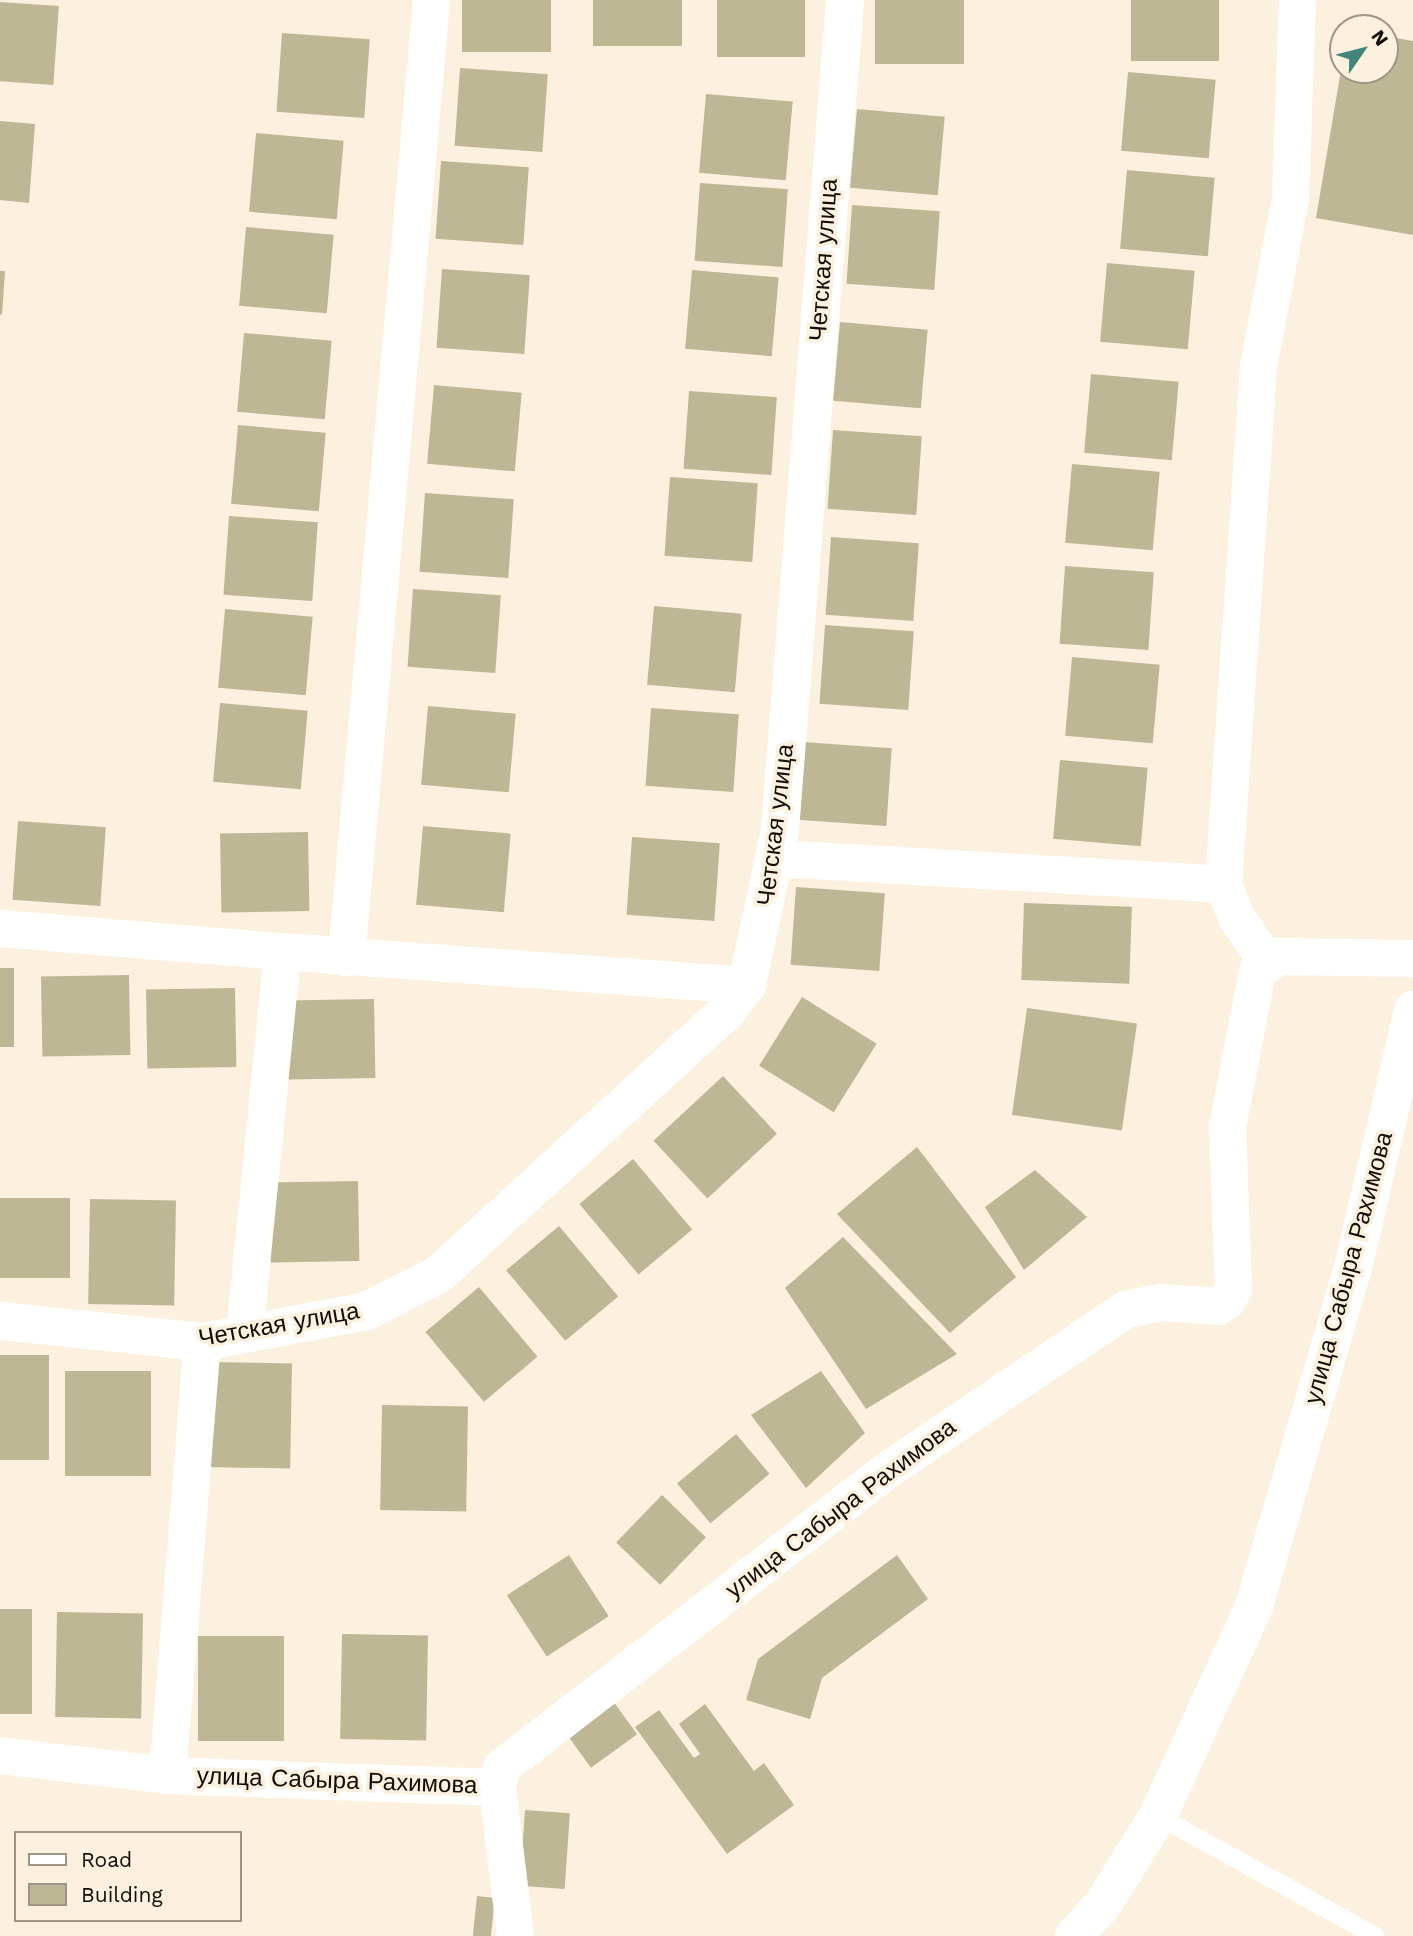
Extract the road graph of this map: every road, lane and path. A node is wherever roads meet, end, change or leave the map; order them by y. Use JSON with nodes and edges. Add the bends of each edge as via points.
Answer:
{"nodes":[{"id":1,"x":431,"y":0,"type":"edge"},
{"id":2,"x":845,"y":0,"type":"edge"},
{"id":3,"x":1297,"y":0,"type":"edge"},
{"id":4,"x":777,"y":858,"type":"junction"},
{"id":5,"x":1223,"y":884,"type":"junction"},
{"id":6,"x":0,"y":928,"type":"edge"},
{"id":7,"x":282,"y":951,"type":"junction"},
{"id":8,"x":346,"y":957,"type":"junction"},
{"id":9,"x":1413,"y":958,"type":"edge"},
{"id":10,"x":1266,"y":961,"type":"junction"},
{"id":11,"x":747,"y":985,"type":"junction"},
{"id":12,"x":1413,"y":1010,"type":"edge"},
{"id":13,"x":0,"y":1321,"type":"edge"},
{"id":14,"x":244,"y":1334,"type":"junction"},
{"id":15,"x":202,"y":1342,"type":"junction"},
{"id":16,"x":0,"y":1755,"type":"edge"},
{"id":17,"x":167,"y":1775,"type":"junction"},
{"id":18,"x":497,"y":1787,"type":"junction"},
{"id":19,"x":1158,"y":1816,"type":"junction"},
{"id":20,"x":1097,"y":1920,"type":"edge"},
{"id":21,"x":515,"y":1936,"type":"edge"},
{"id":22,"x":1074,"y":1936,"type":"edge"},
{"id":23,"x":1375,"y":1936,"type":"edge"}],
"edges":[{"from":1,"to":8,"type":"street"},
{"from":2,"to":4,"type":"street","name":"Четская улица"},
{"from":3,"to":5,"type":"street","via":[[1290,198],[1258,366]]},
{"from":4,"to":5,"type":"street"},
{"from":4,"to":11,"type":"street","name":"Четская улица"},
{"from":5,"to":10,"type":"street","via":[[1236,917]]},
{"from":6,"to":7,"type":"street"},
{"from":7,"to":8,"type":"street"},
{"from":7,"to":14,"type":"street"},
{"from":8,"to":11,"type":"street"},
{"from":9,"to":10,"type":"street","via":[[1279,956]]},
{"from":10,"to":18,"type":"street","name":"улица Сабыра Рахимова","via":[[1257,971],[1227,1126],[1233,1289],[1226,1301],[1217,1306],[1162,1302],[1125,1309],[891,1467],[501,1767]]},
{"from":11,"to":14,"type":"street","name":"Четская улица","via":[[728,1010],[438,1275],[367,1311]]},
{"from":12,"to":19,"type":"street","name":"улица Сабыра Рахимова","via":[[1353,1268],[1254,1606]]},
{"from":13,"to":15,"type":"street","name":"Четская улица"},
{"from":14,"to":15,"type":"street","name":"Четская улица"},
{"from":15,"to":17,"type":"street"},
{"from":16,"to":17,"type":"street","name":"улица Сабыра Рахимова"},
{"from":17,"to":18,"type":"street","name":"улица Сабыра Рахимова"},
{"from":18,"to":21,"type":"street"},
{"from":19,"to":20,"type":"street","name":"улица Сабыра Рахимова"},
{"from":19,"to":23,"type":"lane"},
{"from":20,"to":22,"type":"street","name":"улица Сабыра Рахимова"}]}
